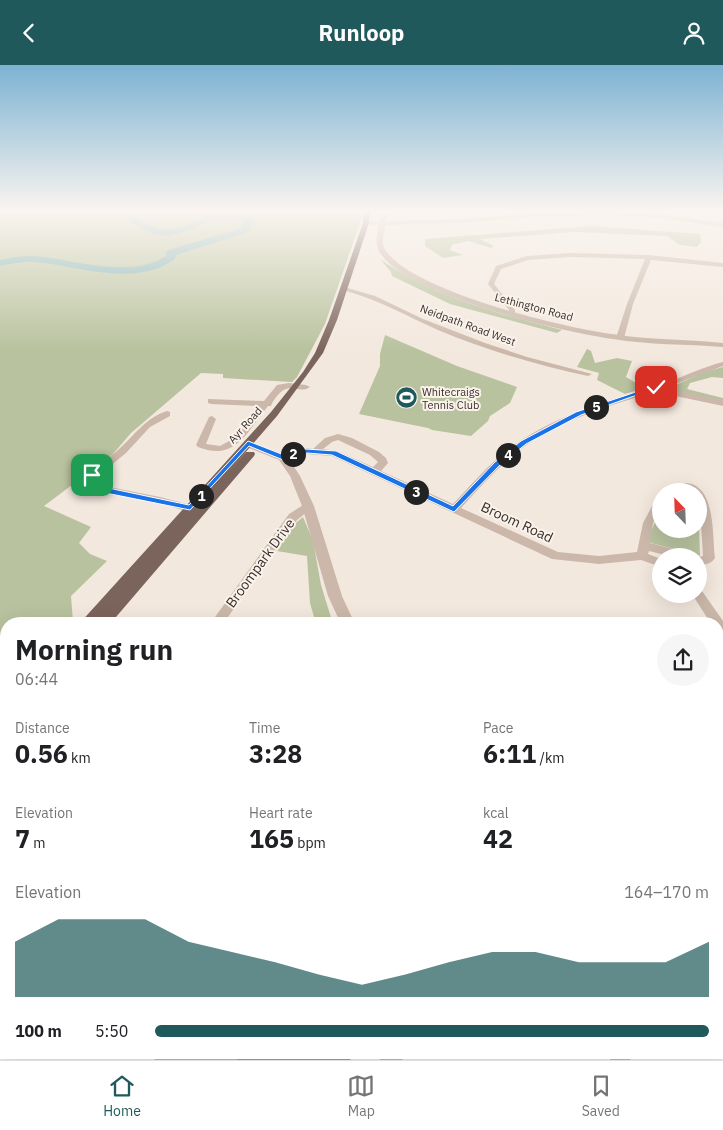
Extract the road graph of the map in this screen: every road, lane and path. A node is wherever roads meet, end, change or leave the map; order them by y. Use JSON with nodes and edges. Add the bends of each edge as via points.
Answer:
{"nodes":[{"id":1,"x":358,"y":257,"type":"edge"},
{"id":2,"x":387,"y":257,"type":"edge"},
{"id":3,"x":530,"y":257,"type":"edge"},
{"id":4,"x":649,"y":257,"type":"edge"},
{"id":5,"x":653,"y":257,"type":"edge"},
{"id":6,"x":723,"y":265,"type":"edge"},
{"id":7,"x":348,"y":289,"type":"junction"},
{"id":8,"x":512,"y":313,"type":"junction"},
{"id":9,"x":620,"y":338,"type":"junction"},
{"id":10,"x":723,"y":345,"type":"edge"},
{"id":11,"x":723,"y":364,"type":"edge"},
{"id":12,"x":588,"y":374,"type":"dead end"},
{"id":13,"x":301,"y":386,"type":"junction"},
{"id":14,"x":656,"y":387,"type":"junction"},
{"id":15,"x":211,"y":401,"type":"dead end"},
{"id":16,"x":723,"y":403,"type":"edge"},
{"id":17,"x":268,"y":404,"type":"junction"},
{"id":18,"x":167,"y":414,"type":"dead end"},
{"id":19,"x":212,"y":419,"type":"dead end"},
{"id":20,"x":252,"y":445,"type":"junction"},
{"id":21,"x":316,"y":450,"type":"junction"},
{"id":22,"x":283,"y":458,"type":"junction"},
{"id":23,"x":374,"y":472,"type":"junction"},
{"id":24,"x":308,"y":506,"type":"junction"},
{"id":25,"x":454,"y":509,"type":"junction"},
{"id":26,"x":195,"y":510,"type":"junction"},
{"id":27,"x":652,"y":516,"type":"edge"},
{"id":28,"x":707,"y":538,"type":"edge"},
{"id":29,"x":643,"y":551,"type":"junction"},
{"id":30,"x":652,"y":552,"type":"edge"},
{"id":31,"x":652,"y":557,"type":"edge"},
{"id":32,"x":707,"y":559,"type":"edge"},
{"id":33,"x":704,"y":603,"type":"edge"},
{"id":34,"x":100,"y":617,"type":"edge"},
{"id":35,"x":221,"y":617,"type":"edge"},
{"id":36,"x":345,"y":617,"type":"edge"},
{"id":37,"x":714,"y":617,"type":"edge"}],
"edges":[{"from":1,"to":7,"type":"main road","name":"Ayr Road"},
{"from":2,"to":8,"type":"street","name":"Lethington Road","via":[[396,266],[448,292]]},
{"from":3,"to":8,"type":"street","via":[[507,263],[492,276],[491,287]]},
{"from":4,"to":9,"type":"street"},
{"from":5,"to":6,"type":"street"},
{"from":7,"to":12,"type":"street","name":"Neidpath Road West","via":[[492,347]]},
{"from":7,"to":13,"type":"main road","name":"Ayr Road","via":[[331,335]]},
{"from":8,"to":9,"type":"street","name":"Lethington Road"},
{"from":9,"to":10,"type":"street","name":"Lethington Road"},
{"from":11,"to":14,"type":"street"},
{"from":13,"to":17,"type":"street","via":[[280,387]]},
{"from":13,"to":20,"type":"main road","name":"Ayr Road"},
{"from":14,"to":16,"type":"street","via":[[666,392]]},
{"from":14,"to":25,"type":"street","via":[[578,414],[523,443]]},
{"from":15,"to":17,"type":"street"},
{"from":17,"to":19,"type":"street","via":[[225,450],[202,445]]},
{"from":18,"to":26,"type":"street","via":[[145,425],[122,451],[87,481],[91,487]]},
{"from":20,"to":22,"type":"street"},
{"from":20,"to":26,"type":"main road","name":"Ayr Road"},
{"from":21,"to":22,"type":"street","name":"Broom Road"},
{"from":21,"to":23,"type":"street","name":"Broom Road","via":[[334,453]]},
{"from":21,"to":23,"type":"street","via":[[333,437],[347,438],[383,460]]},
{"from":22,"to":24,"type":"street","via":[[295,475]]},
{"from":23,"to":25,"type":"street","name":"Broom Road"},
{"from":24,"to":35,"type":"street","name":"Broompark Drive","via":[[293,517]]},
{"from":24,"to":36,"type":"street","via":[[335,596]]},
{"from":25,"to":29,"type":"street","name":"Broom Road","via":[[556,556],[599,560]]},
{"from":26,"to":34,"type":"main road","name":"Ayr Road"},
{"from":27,"to":29,"type":"street"},
{"from":28,"to":32,"type":"street"},
{"from":29,"to":30,"type":"street"},
{"from":29,"to":31,"type":"street","name":"Broom Road"},
{"from":33,"to":37,"type":"street"}]}
